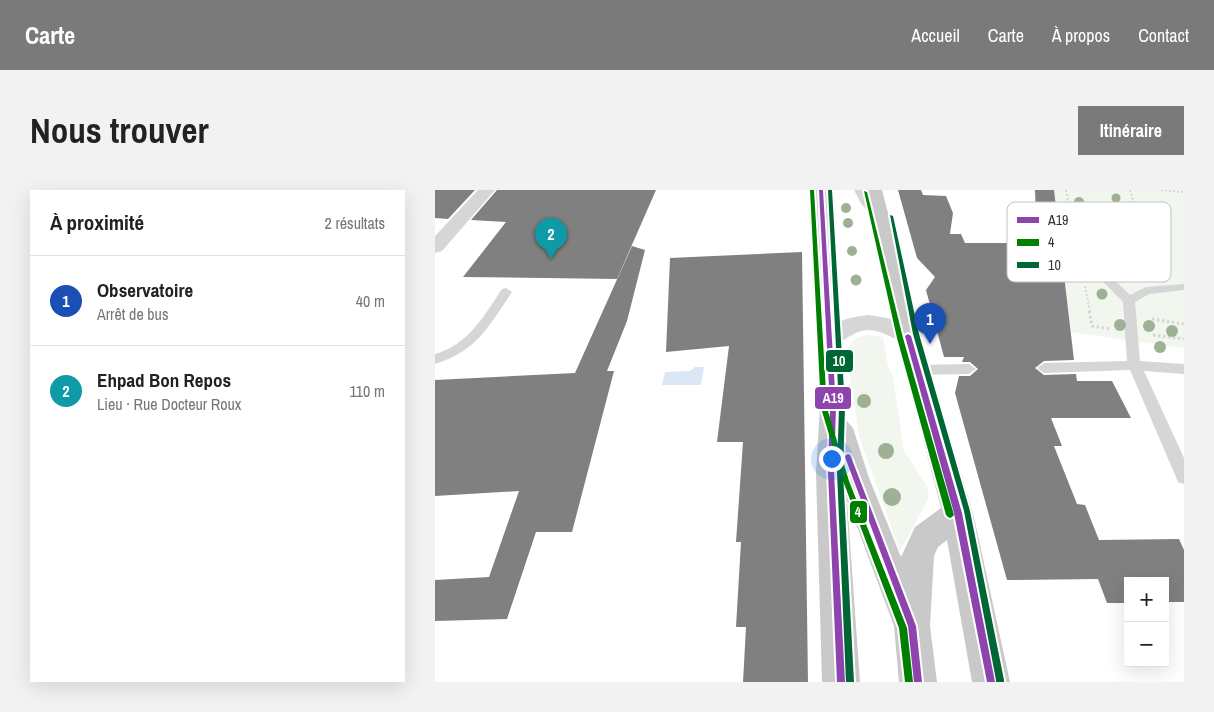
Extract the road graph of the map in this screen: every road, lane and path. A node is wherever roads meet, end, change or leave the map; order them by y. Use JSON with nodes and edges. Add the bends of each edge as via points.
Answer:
{"nodes":[{"id":1,"x":487,"y":190,"type":"edge"},
{"id":2,"x":821,"y":190,"type":"edge"},
{"id":3,"x":870,"y":190,"type":"edge"},
{"id":4,"x":1130,"y":190,"type":"edge"},
{"id":5,"x":1161,"y":190,"type":"edge"},
{"id":6,"x":1184,"y":192,"type":"edge"},
{"id":7,"x":1134,"y":202,"type":"edge"},
{"id":8,"x":435,"y":246,"type":"edge"},
{"id":9,"x":1110,"y":282,"type":"edge"},
{"id":10,"x":1184,"y":287,"type":"edge"},
{"id":11,"x":506,"y":292,"type":"dead end"},
{"id":12,"x":1129,"y":301,"type":"junction"},
{"id":13,"x":1129,"y":316,"type":"junction"},
{"id":14,"x":1184,"y":324,"type":"edge"},
{"id":15,"x":908,"y":336,"type":"junction"},
{"id":16,"x":829,"y":338,"type":"junction"},
{"id":17,"x":435,"y":359,"type":"edge"},
{"id":18,"x":1134,"y":365,"type":"junction"},
{"id":19,"x":1044,"y":368,"type":"dead end"},
{"id":20,"x":969,"y":369,"type":"dead end"},
{"id":21,"x":1184,"y":369,"type":"edge"},
{"id":22,"x":918,"y":370,"type":"junction"},
{"id":23,"x":833,"y":407,"type":"junction"},
{"id":24,"x":1184,"y":477,"type":"edge"},
{"id":25,"x":957,"y":513,"type":"junction"},
{"id":26,"x":912,"y":626,"type":"junction"},
{"id":27,"x":841,"y":682,"type":"edge"},
{"id":28,"x":918,"y":682,"type":"edge"},
{"id":29,"x":991,"y":682,"type":"edge"}],
"edges":[{"from":1,"to":8,"type":"street"},
{"from":2,"to":16,"type":"main road"},
{"from":3,"to":15,"type":"main road","via":[[882,218]]},
{"from":4,"to":7,"type":"path"},
{"from":5,"to":6,"type":"path"},
{"from":9,"to":12,"type":"lane"},
{"from":10,"to":12,"type":"lane","via":[[1146,291]]},
{"from":11,"to":17,"type":"lane","via":[[467,345]]},
{"from":12,"to":13,"type":"lane"},
{"from":13,"to":14,"type":"path"},
{"from":13,"to":18,"type":"lane"},
{"from":15,"to":16,"type":"street","via":[[885,324],[868,322],[853,324]]},
{"from":15,"to":22,"type":"main road"},
{"from":16,"to":23,"type":"main road"},
{"from":18,"to":19,"type":"lane"},
{"from":18,"to":21,"type":"lane"},
{"from":18,"to":24,"type":"lane"},
{"from":20,"to":22,"type":"lane"},
{"from":22,"to":25,"type":"main road"},
{"from":23,"to":26,"type":"main road","via":[[854,478]]},
{"from":23,"to":27,"type":"main road","via":[[831,472]]},
{"from":25,"to":26,"type":"main road","via":[[926,537],[921,548]]},
{"from":25,"to":29,"type":"main road"},
{"from":26,"to":28,"type":"main road"}]}
